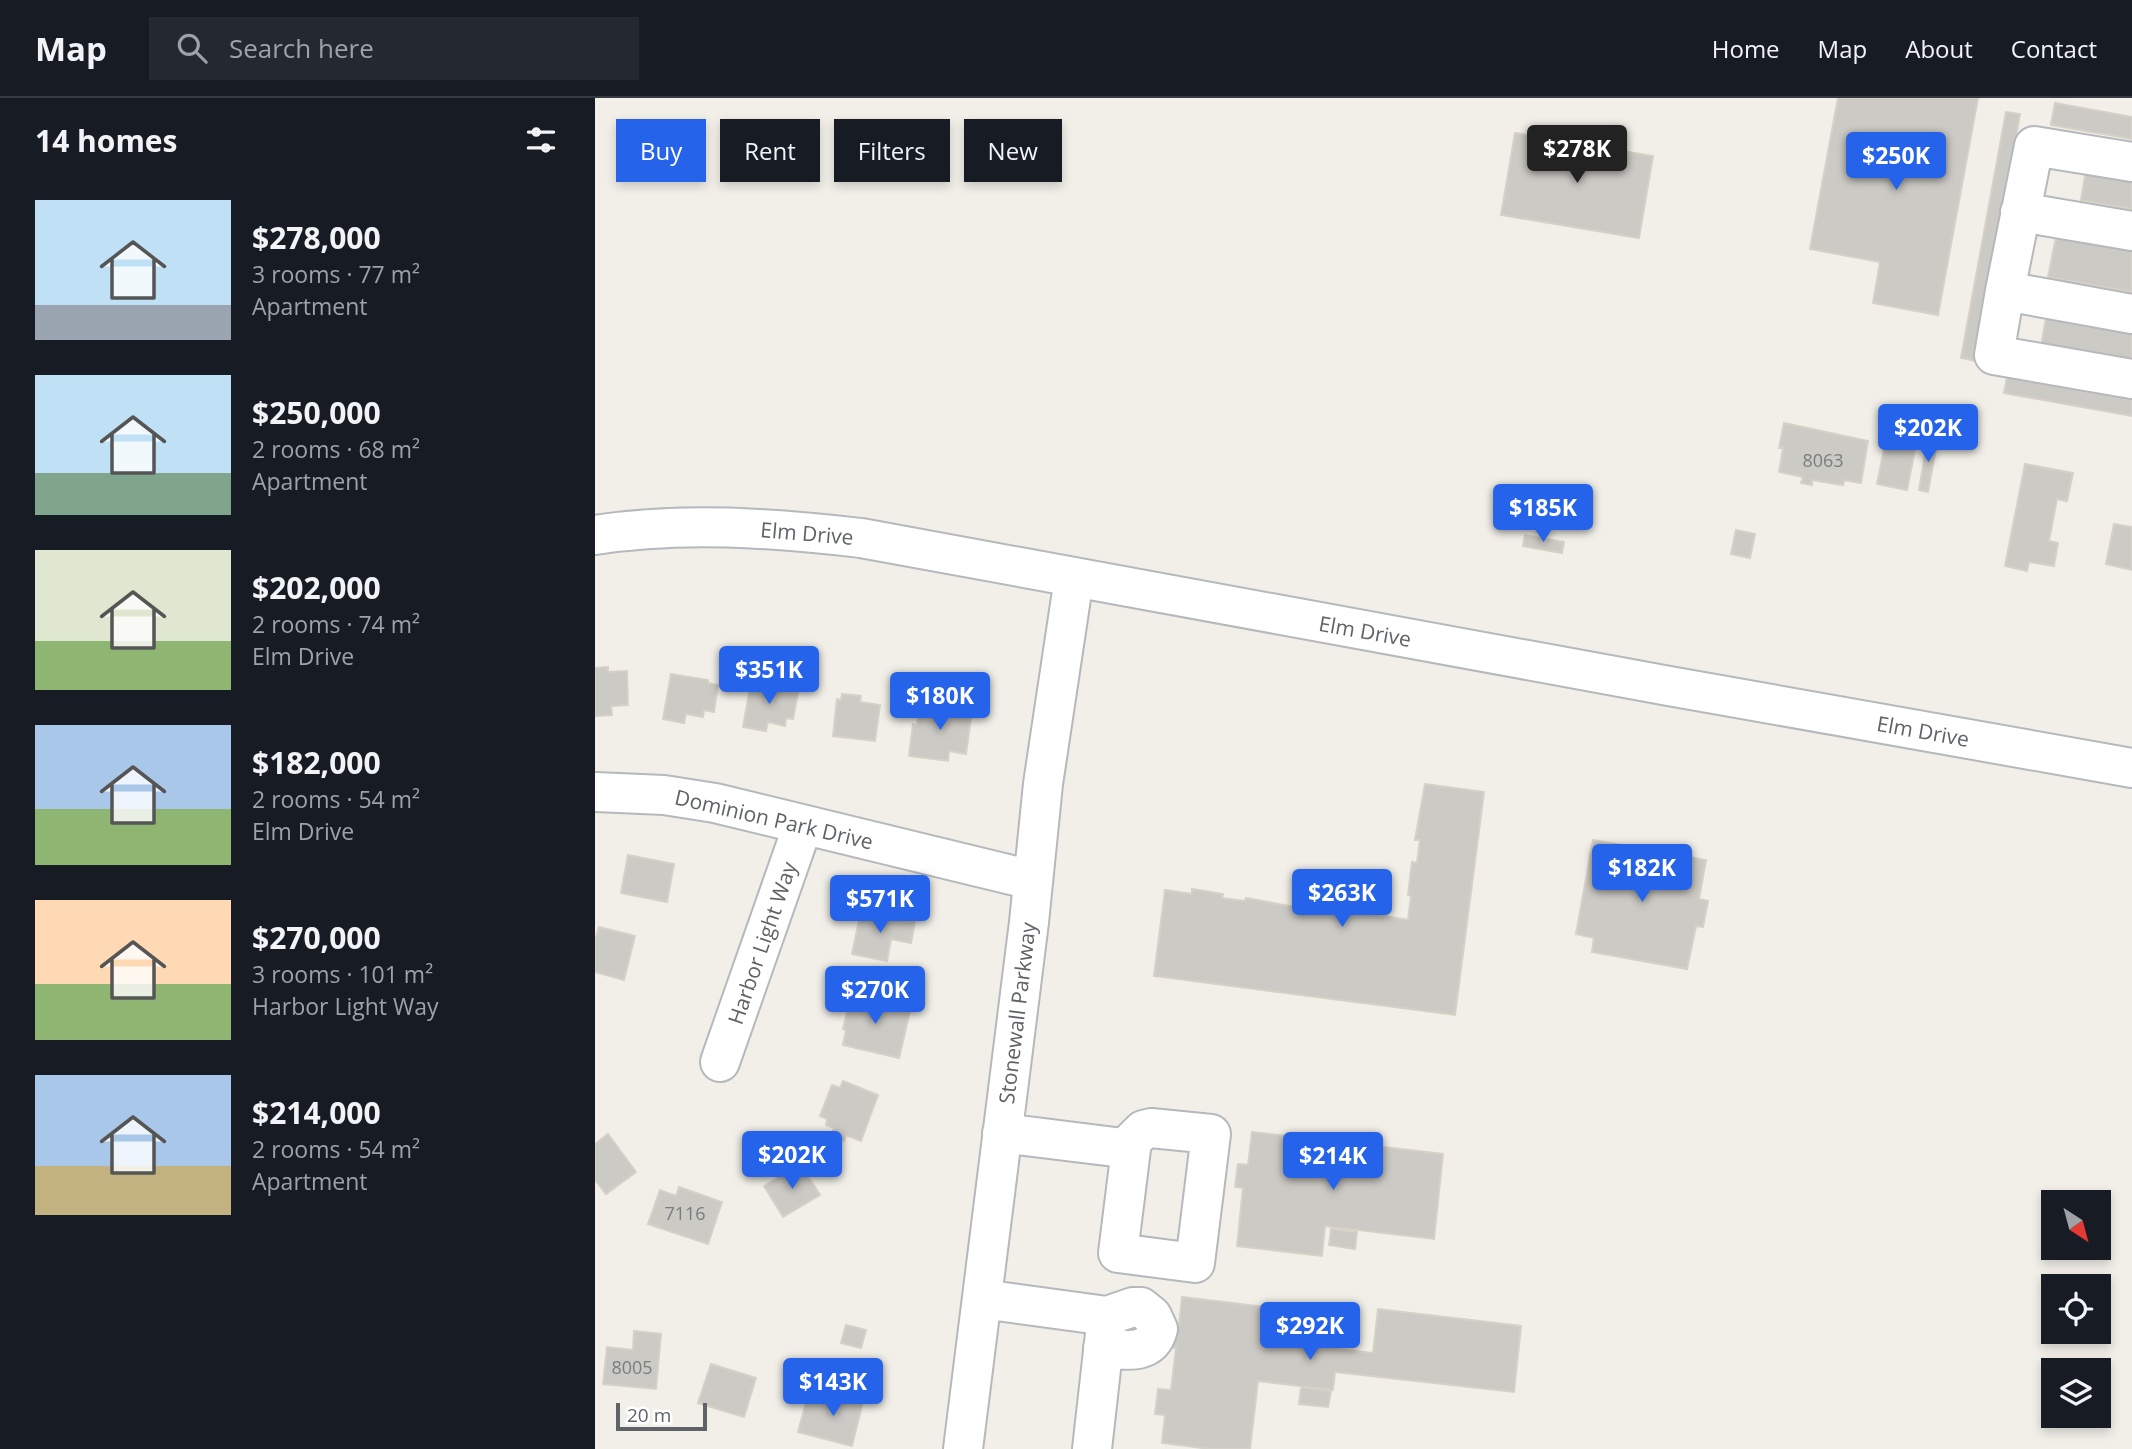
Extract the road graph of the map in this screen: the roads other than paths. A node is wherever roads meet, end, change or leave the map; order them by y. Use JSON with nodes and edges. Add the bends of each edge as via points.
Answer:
{"nodes":[{"id":1,"x":2132,"y":162,"type":"edge"},
{"id":2,"x":2020,"y":212,"type":"junction"},
{"id":3,"x":2132,"y":231,"type":"edge"},
{"id":4,"x":2005,"y":291,"type":"junction"},
{"id":5,"x":2132,"y":314,"type":"edge"},
{"id":6,"x":2132,"y":379,"type":"edge"},
{"id":7,"x":595,"y":535,"type":"edge"},
{"id":8,"x":1074,"y":578,"type":"junction"},
{"id":9,"x":2132,"y":768,"type":"edge"},
{"id":10,"x":595,"y":792,"type":"edge"},
{"id":11,"x":803,"y":825,"type":"junction"},
{"id":12,"x":1032,"y":880,"type":"junction"},
{"id":13,"x":720,"y":1062,"type":"dead end"},
{"id":14,"x":1002,"y":1133,"type":"junction"},
{"id":15,"x":1131,"y":1149,"type":"dead end"},
{"id":16,"x":982,"y":1299,"type":"junction"},
{"id":17,"x":963,"y":1449,"type":"edge"},
{"id":18,"x":1092,"y":1449,"type":"edge"}],
"edges":[{"from":1,"to":2,"type":"street","via":[[2034,146]]},
{"from":2,"to":3,"type":"street"},
{"from":2,"to":4,"type":"street"},
{"from":4,"to":5,"type":"street"},
{"from":4,"to":6,"type":"street","via":[[1994,355]]},
{"from":7,"to":8,"type":"street","name":"Elm Drive","via":[[696,527],[779,529],[861,538]]},
{"from":8,"to":9,"type":"street","name":"Elm Drive"},
{"from":8,"to":12,"type":"street","name":"Stonewall Parkway"},
{"from":10,"to":11,"type":"street","name":"Dominion Park Drive","via":[[702,801]]},
{"from":11,"to":12,"type":"street","name":"Dominion Park Drive"},
{"from":11,"to":13,"type":"street","name":"Harbor Light Way"},
{"from":12,"to":14,"type":"street","name":"Stonewall Parkway"},
{"from":14,"to":15,"type":"street"},
{"from":14,"to":16,"type":"street","name":"Stonewall Parkway"},
{"from":16,"to":17,"type":"street","name":"Stonewall Parkway"},
{"from":16,"to":18,"type":"street","via":[[1105,1332]]}]}
